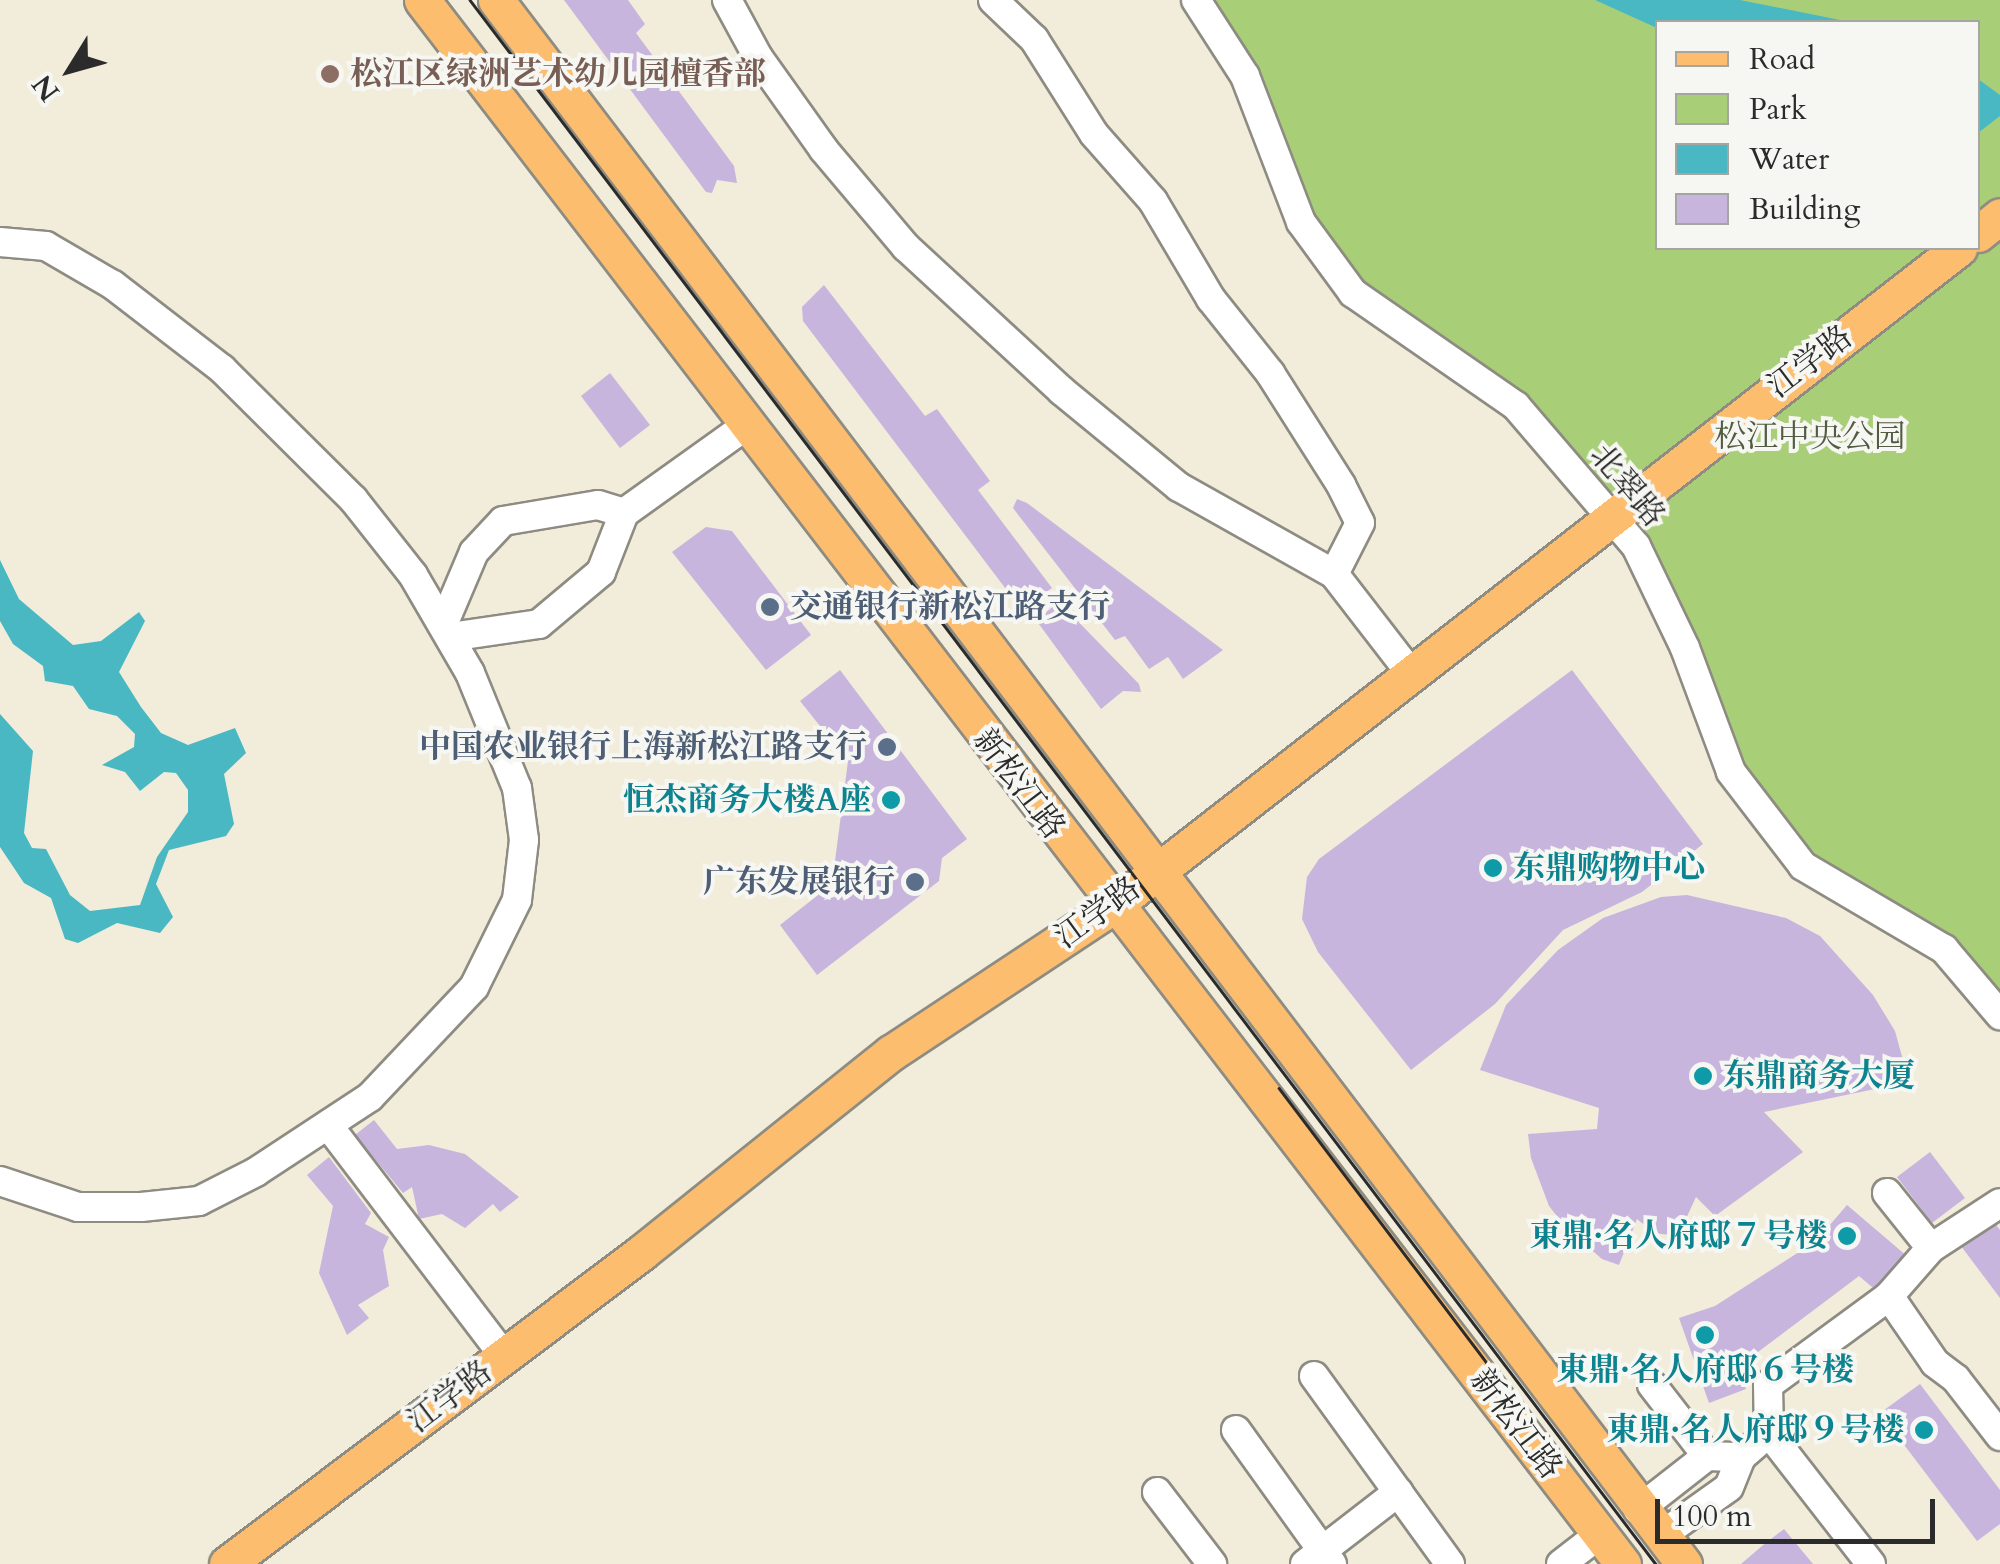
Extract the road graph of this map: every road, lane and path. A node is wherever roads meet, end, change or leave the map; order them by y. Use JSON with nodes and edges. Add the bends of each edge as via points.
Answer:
{"nodes":[{"id":1,"x":422,"y":0,"type":"edge"},
{"id":2,"x":496,"y":0,"type":"edge"},
{"id":3,"x":728,"y":0,"type":"edge"},
{"id":4,"x":993,"y":0,"type":"edge"},
{"id":5,"x":1196,"y":0,"type":"edge"},
{"id":6,"x":2000,"y":216,"type":"edge"},
{"id":7,"x":1980,"y":232,"type":"edge"},
{"id":8,"x":0,"y":242,"type":"edge"},
{"id":9,"x":1956,"y":250,"type":"edge"},
{"id":10,"x":747,"y":425,"type":"junction"},
{"id":11,"x":624,"y":513,"type":"junction"},
{"id":12,"x":1608,"y":515,"type":"junction"},
{"id":13,"x":1334,"y":574,"type":"junction"},
{"id":14,"x":446,"y":631,"type":"junction"},
{"id":15,"x":1409,"y":671,"type":"junction"},
{"id":16,"x":1156,"y":870,"type":"junction"},
{"id":17,"x":1113,"y":906,"type":"junction"},
{"id":18,"x":2000,"y":1015,"type":"edge"},
{"id":19,"x":328,"y":1125,"type":"junction"},
{"id":20,"x":0,"y":1181,"type":"edge"},
{"id":21,"x":1887,"y":1193,"type":"dead end"},
{"id":22,"x":2000,"y":1203,"type":"edge"},
{"id":23,"x":1931,"y":1248,"type":"junction"},
{"id":24,"x":1888,"y":1296,"type":"junction"},
{"id":25,"x":504,"y":1356,"type":"junction"},
{"id":26,"x":1314,"y":1376,"type":"dead end"},
{"id":27,"x":1652,"y":1385,"type":"dead end"},
{"id":28,"x":1236,"y":1430,"type":"dead end"},
{"id":29,"x":1769,"y":1433,"type":"junction"},
{"id":30,"x":2000,"y":1436,"type":"edge"},
{"id":31,"x":1708,"y":1456,"type":"junction"},
{"id":32,"x":1741,"y":1456,"type":"junction"},
{"id":33,"x":1157,"y":1492,"type":"dead end"},
{"id":34,"x":1398,"y":1492,"type":"junction"},
{"id":35,"x":1650,"y":1522,"type":"junction"},
{"id":36,"x":1600,"y":1534,"type":"junction"},
{"id":37,"x":1320,"y":1560,"type":"edge"},
{"id":38,"x":227,"y":1564,"type":"edge"},
{"id":39,"x":1212,"y":1564,"type":"edge"},
{"id":40,"x":1450,"y":1564,"type":"edge"},
{"id":41,"x":1561,"y":1564,"type":"edge"},
{"id":42,"x":1623,"y":1564,"type":"edge"},
{"id":43,"x":1684,"y":1564,"type":"edge"},
{"id":44,"x":1871,"y":1564,"type":"edge"}],
"edges":[{"from":1,"to":10,"type":"main road","name":"新松江路"},
{"from":2,"to":16,"type":"main road","name":"新松江路"},
{"from":3,"to":13,"type":"street","via":[[758,58],[824,150],[906,247],[1062,391],[1179,487]]},
{"from":4,"to":13,"type":"street","via":[[1034,40],[1094,134],[1154,201],[1211,299],[1261,360],[1341,486],[1360,523]]},
{"from":5,"to":12,"type":"street","name":"北翠路","via":[[1246,76],[1301,222],[1353,294],[1516,406]]},
{"from":6,"to":7,"type":"main road"},
{"from":8,"to":14,"type":"street","via":[[46,246],[113,285],[222,369],[353,499]]},
{"from":9,"to":12,"type":"main road","name":"江学路"},
{"from":10,"to":11,"type":"street"},
{"from":10,"to":17,"type":"main road","name":"新松江路"},
{"from":11,"to":14,"type":"street","via":[[600,572],[539,624]]},
{"from":11,"to":14,"type":"street","via":[[598,505],[503,521],[474,552]]},
{"from":12,"to":15,"type":"main road","name":"江学路"},
{"from":12,"to":18,"type":"street","name":"北翠路","via":[[1636,546],[1685,648],[1731,772],[1803,866],[1944,949]]},
{"from":13,"to":15,"type":"street"},
{"from":14,"to":19,"type":"street","via":[[517,788],[524,840],[517,900],[474,987],[370,1097]]},
{"from":15,"to":16,"type":"main road","name":"江学路"},
{"from":16,"to":17,"type":"main road","name":"江学路"},
{"from":16,"to":35,"type":"main road","name":"新松江路"},
{"from":17,"to":25,"type":"main road","name":"江学路","via":[[891,1053]]},
{"from":17,"to":36,"type":"main road","name":"新松江路"},
{"from":19,"to":20,"type":"street","via":[[199,1201],[78,1207]]},
{"from":19,"to":25,"type":"street"},
{"from":21,"to":23,"type":"street"},
{"from":22,"to":23,"type":"street"},
{"from":23,"to":24,"type":"street"},
{"from":24,"to":29,"type":"street","via":[[1768,1385]]},
{"from":24,"to":30,"type":"street","via":[[1935,1363],[1956,1379]]},
{"from":25,"to":38,"type":"main road","name":"江学路"},
{"from":26,"to":34,"type":"street"},
{"from":27,"to":31,"type":"street"},
{"from":28,"to":37,"type":"street"},
{"from":29,"to":32,"type":"street"},
{"from":29,"to":44,"type":"street"},
{"from":31,"to":32,"type":"street"},
{"from":31,"to":35,"type":"street"},
{"from":32,"to":35,"type":"street","via":[[1729,1487]]},
{"from":33,"to":39,"type":"street"},
{"from":34,"to":37,"type":"street"},
{"from":34,"to":40,"type":"street"},
{"from":35,"to":43,"type":"main road","name":"新松江路"},
{"from":36,"to":41,"type":"street"},
{"from":36,"to":42,"type":"main road","name":"新松江路"}]}
